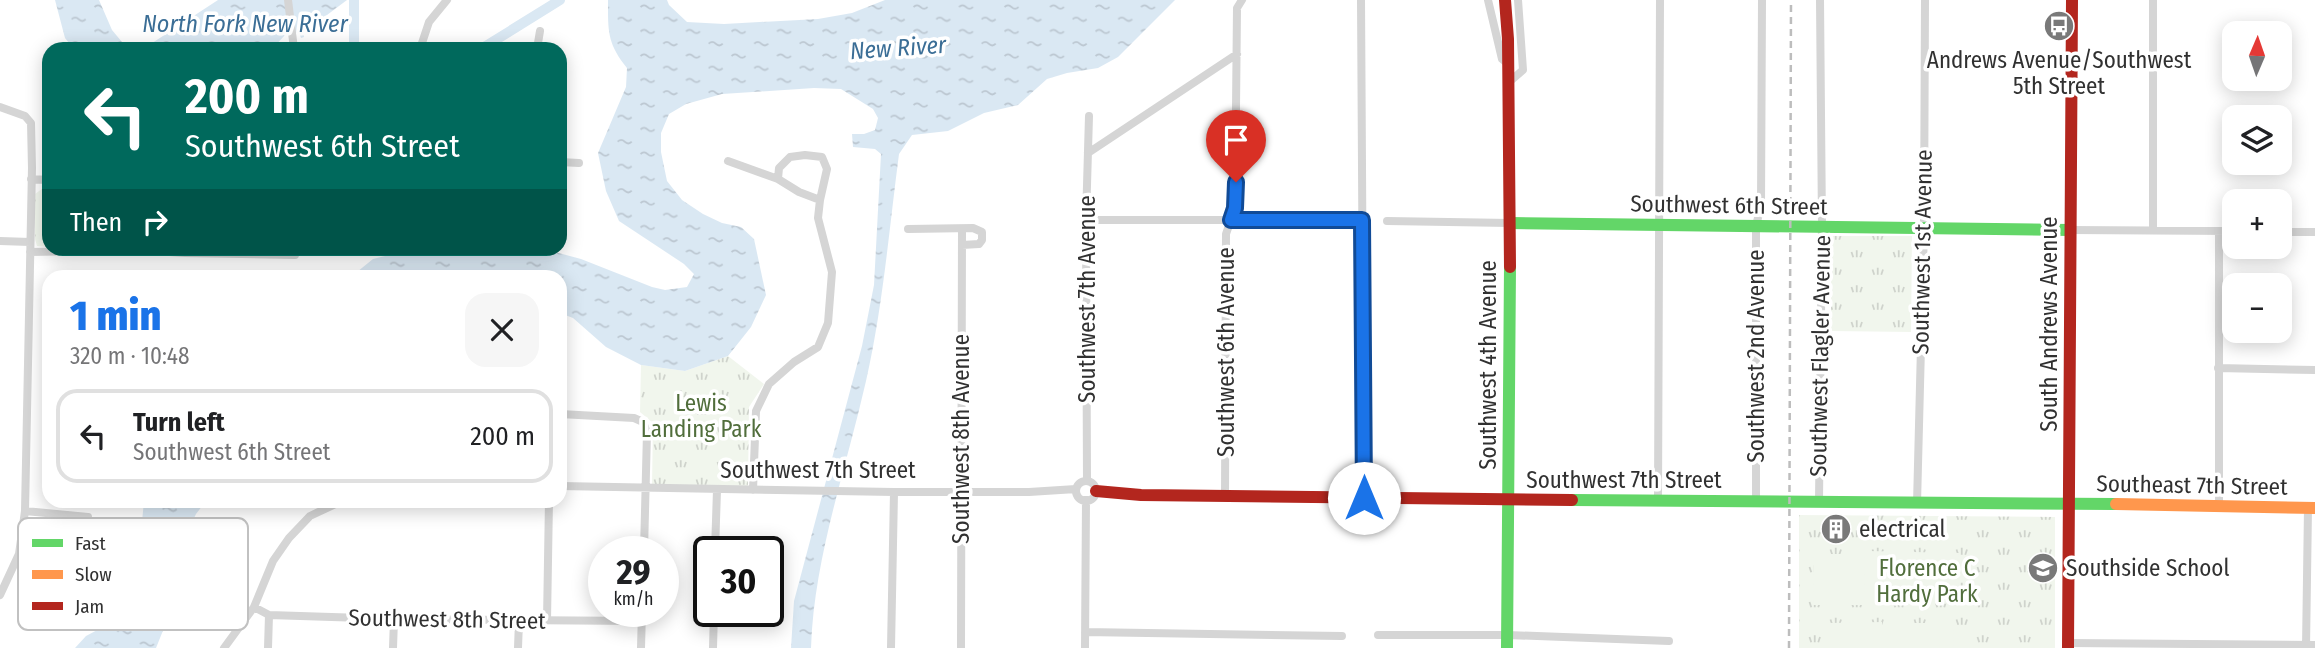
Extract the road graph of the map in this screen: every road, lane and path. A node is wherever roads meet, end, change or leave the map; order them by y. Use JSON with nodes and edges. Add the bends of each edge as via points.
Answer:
{"nodes":[{"id":1,"x":288,"y":0,"type":"edge"},
{"id":2,"x":447,"y":0,"type":"edge"},
{"id":3,"x":1242,"y":0,"type":"edge"},
{"id":4,"x":1361,"y":0,"type":"edge"},
{"id":5,"x":1488,"y":0,"type":"edge"},
{"id":6,"x":1505,"y":0,"type":"edge"},
{"id":7,"x":1660,"y":0,"type":"edge"},
{"id":8,"x":1762,"y":0,"type":"edge"},
{"id":9,"x":1820,"y":0,"type":"edge"},
{"id":10,"x":1926,"y":0,"type":"edge"},
{"id":11,"x":2072,"y":0,"type":"edge"},
{"id":12,"x":2153,"y":0,"type":"edge"},
{"id":13,"x":1521,"y":1,"type":"edge"},
{"id":14,"x":540,"y":31,"type":"dead end"},
{"id":15,"x":293,"y":42,"type":"edge"},
{"id":16,"x":422,"y":42,"type":"edge"},
{"id":17,"x":538,"y":42,"type":"edge"},
{"id":18,"x":1237,"y":54,"type":"junction"},
{"id":19,"x":1508,"y":64,"type":"junction"},
{"id":20,"x":1508,"y":83,"type":"junction"},
{"id":21,"x":0,"y":107,"type":"edge"},
{"id":22,"x":1089,"y":116,"type":"dead end"},
{"id":23,"x":1088,"y":153,"type":"junction"},
{"id":24,"x":729,"y":161,"type":"dead end"},
{"id":25,"x":567,"y":162,"type":"edge"},
{"id":26,"x":579,"y":163,"type":"dead end"},
{"id":27,"x":31,"y":179,"type":"junction"},
{"id":28,"x":778,"y":179,"type":"junction"},
{"id":29,"x":42,"y":180,"type":"edge"},
{"id":30,"x":820,"y":200,"type":"junction"},
{"id":31,"x":1086,"y":220,"type":"junction"},
{"id":32,"x":1231,"y":220,"type":"junction"},
{"id":33,"x":1362,"y":220,"type":"junction"},
{"id":34,"x":1387,"y":221,"type":"dead end"},
{"id":35,"x":1510,"y":223,"type":"junction"},
{"id":36,"x":1660,"y":225,"type":"junction"},
{"id":37,"x":1756,"y":226,"type":"junction"},
{"id":38,"x":1822,"y":227,"type":"junction"},
{"id":39,"x":1924,"y":228,"type":"junction"},
{"id":40,"x":908,"y":229,"type":"dead end"},
{"id":41,"x":962,"y":229,"type":"junction"},
{"id":42,"x":2070,"y":230,"type":"junction"},
{"id":43,"x":2152,"y":230,"type":"junction"},
{"id":44,"x":2219,"y":231,"type":"joint"},
{"id":45,"x":2292,"y":232,"type":"edge"},
{"id":46,"x":2315,"y":232,"type":"edge"},
{"id":47,"x":0,"y":242,"type":"edge"},
{"id":48,"x":30,"y":242,"type":"junction"},
{"id":49,"x":962,"y":246,"type":"junction"},
{"id":50,"x":30,"y":253,"type":"junction"},
{"id":51,"x":42,"y":253,"type":"edge"},
{"id":52,"x":2218,"y":368,"type":"junction"},
{"id":53,"x":2315,"y":370,"type":"edge"},
{"id":54,"x":567,"y":414,"type":"edge"},
{"id":55,"x":567,"y":486,"type":"edge"},
{"id":56,"x":646,"y":489,"type":"junction"},
{"id":57,"x":1076,"y":489,"type":"junction"},
{"id":58,"x":717,"y":490,"type":"junction"},
{"id":59,"x":753,"y":490,"type":"junction"},
{"id":60,"x":960,"y":491,"type":"junction"},
{"id":61,"x":1090,"y":491,"type":"junction"},
{"id":62,"x":894,"y":492,"type":"junction"},
{"id":63,"x":1225,"y":496,"type":"junction"},
{"id":64,"x":1364,"y":498,"type":"junction"},
{"id":65,"x":1509,"y":500,"type":"junction"},
{"id":66,"x":1658,"y":500,"type":"junction"},
{"id":67,"x":1756,"y":502,"type":"junction"},
{"id":68,"x":1819,"y":502,"type":"junction"},
{"id":69,"x":2068,"y":503,"type":"junction"},
{"id":70,"x":1917,"y":504,"type":"junction"},
{"id":71,"x":2219,"y":506,"type":"junction"},
{"id":72,"x":327,"y":508,"type":"edge"},
{"id":73,"x":549,"y":508,"type":"edge"},
{"id":74,"x":2312,"y":508,"type":"edge"},
{"id":75,"x":25,"y":511,"type":"junction"},
{"id":76,"x":88,"y":517,"type":"dead end"},
{"id":77,"x":24,"y":518,"type":"edge"},
{"id":78,"x":644,"y":536,"type":"edge"},
{"id":79,"x":715,"y":536,"type":"edge"},
{"id":80,"x":18,"y":556,"type":"edge"},
{"id":81,"x":0,"y":595,"type":"edge"},
{"id":82,"x":254,"y":607,"type":"junction"},
{"id":83,"x":248,"y":615,"type":"edge"},
{"id":84,"x":269,"y":615,"type":"junction"},
{"id":85,"x":394,"y":619,"type":"junction"},
{"id":86,"x":519,"y":621,"type":"junction"},
{"id":87,"x":547,"y":621,"type":"junction"},
{"id":88,"x":588,"y":621,"type":"edge"},
{"id":89,"x":642,"y":627,"type":"edge"},
{"id":90,"x":714,"y":627,"type":"edge"},
{"id":91,"x":237,"y":630,"type":"edge"},
{"id":92,"x":1085,"y":632,"type":"junction"},
{"id":93,"x":1378,"y":635,"type":"dead end"},
{"id":94,"x":1342,"y":636,"type":"dead end"},
{"id":95,"x":1507,"y":641,"type":"edge"},
{"id":96,"x":1669,"y":641,"type":"dead end"},
{"id":97,"x":2068,"y":645,"type":"edge"},
{"id":98,"x":2309,"y":646,"type":"edge"},
{"id":99,"x":224,"y":648,"type":"edge"},
{"id":100,"x":268,"y":648,"type":"edge"},
{"id":101,"x":393,"y":648,"type":"edge"},
{"id":102,"x":518,"y":648,"type":"edge"},
{"id":103,"x":641,"y":648,"type":"edge"},
{"id":104,"x":713,"y":648,"type":"edge"},
{"id":105,"x":891,"y":648,"type":"edge"},
{"id":106,"x":961,"y":648,"type":"edge"},
{"id":107,"x":1085,"y":648,"type":"edge"}],
"edges":[{"from":1,"to":15,"type":"street"},
{"from":2,"to":16,"type":"street","via":[[429,22]]},
{"from":3,"to":18,"type":"street","name":"Southwest 6th Avenue","via":[[1237,8]]},
{"from":4,"to":33,"type":"street"},
{"from":5,"to":19,"type":"street","via":[[1502,59]]},
{"from":6,"to":19,"type":"street","name":"Southwest 4th Avenue"},
{"from":7,"to":36,"type":"street"},
{"from":8,"to":37,"type":"street","name":"Southwest 2nd Avenue","via":[[1761,205]]},
{"from":9,"to":38,"type":"street","name":"Southwest Flagler Avenue"},
{"from":10,"to":39,"type":"street","name":"Southwest 1st Avenue"},
{"from":11,"to":42,"type":"street","name":"South Andrews Avenue"},
{"from":12,"to":43,"type":"street"},
{"from":13,"to":20,"type":"street","name":"Southwest 4th Avenue","via":[[1523,70]]},
{"from":14,"to":17,"type":"street"},
{"from":18,"to":23,"type":"street"},
{"from":18,"to":32,"type":"street","name":"Southwest 6th Avenue","via":[[1235,208]]},
{"from":19,"to":20,"type":"street","name":"Southwest 4th Avenue"},
{"from":20,"to":35,"type":"street","name":"Southwest 4th Avenue"},
{"from":21,"to":27,"type":"street","via":[[32,123]]},
{"from":22,"to":23,"type":"street","name":"Southwest 7th Avenue"},
{"from":23,"to":31,"type":"street","name":"Southwest 7th Avenue"},
{"from":24,"to":28,"type":"street"},
{"from":25,"to":26,"type":"street"},
{"from":27,"to":29,"type":"street"},
{"from":27,"to":48,"type":"street"},
{"from":28,"to":30,"type":"street"},
{"from":28,"to":30,"type":"street","via":[[779,168],[790,157],[822,157],[827,169]]},
{"from":30,"to":59,"type":"street","via":[[818,218],[832,272],[828,323],[818,347],[769,384],[756,411]]},
{"from":31,"to":32,"type":"street"},
{"from":31,"to":61,"type":"street","name":"Southwest 7th Avenue"},
{"from":32,"to":33,"type":"street"},
{"from":32,"to":63,"type":"street","name":"Southwest 6th Avenue","via":[[1226,234]]},
{"from":33,"to":64,"type":"street"},
{"from":34,"to":35,"type":"street","name":"Southwest 6th Street"},
{"from":35,"to":36,"type":"street","name":"Southwest 6th Street"},
{"from":35,"to":65,"type":"street","name":"Southwest 4th Avenue"},
{"from":36,"to":37,"type":"street","name":"Southwest 6th Street"},
{"from":36,"to":66,"type":"street"},
{"from":37,"to":38,"type":"street","name":"Southwest 6th Street"},
{"from":37,"to":67,"type":"street","name":"Southwest 2nd Avenue"},
{"from":38,"to":39,"type":"street","name":"Southwest 6th Street"},
{"from":38,"to":68,"type":"street","name":"Southwest Flagler Avenue"},
{"from":39,"to":42,"type":"street","name":"Southwest 6th Street"},
{"from":39,"to":70,"type":"street","name":"Southwest 1st Avenue"},
{"from":40,"to":41,"type":"street"},
{"from":41,"to":49,"type":"street","name":"Southwest 8th Avenue"},
{"from":41,"to":49,"type":"street","via":[[982,232],[979,244]]},
{"from":42,"to":43,"type":"street"},
{"from":42,"to":69,"type":"street","name":"South Andrews Avenue"},
{"from":43,"to":44,"type":"street"},
{"from":44,"to":52,"type":"street"},
{"from":45,"to":46,"type":"street"},
{"from":47,"to":48,"type":"street"},
{"from":48,"to":50,"type":"street"},
{"from":49,"to":60,"type":"street","name":"Southwest 8th Avenue"},
{"from":50,"to":51,"type":"street"},
{"from":50,"to":75,"type":"street"},
{"from":52,"to":53,"type":"street"},
{"from":52,"to":71,"type":"street"},
{"from":54,"to":56,"type":"street","via":[[643,422],[648,432]]},
{"from":55,"to":56,"type":"street","name":"Southwest 7th Street"},
{"from":56,"to":58,"type":"street","name":"Southwest 7th Street"},
{"from":56,"to":78,"type":"street"},
{"from":57,"to":60,"type":"street","name":"Southwest 7th Street"},
{"from":57,"to":61,"type":"street","via":[[1079,484]]},
{"from":57,"to":61,"type":"street","via":[[1079,498]]},
{"from":58,"to":59,"type":"street","name":"Southwest 7th Street"},
{"from":58,"to":79,"type":"street"},
{"from":59,"to":62,"type":"street","name":"Southwest 7th Street"},
{"from":60,"to":62,"type":"street","name":"Southwest 7th Street"},
{"from":60,"to":106,"type":"street","name":"Southwest 8th Avenue"},
{"from":61,"to":63,"type":"street","name":"Southwest 7th Street"},
{"from":61,"to":92,"type":"street","name":"Southwest 7th Avenue"},
{"from":62,"to":105,"type":"street"},
{"from":63,"to":64,"type":"street","name":"Southwest 7th Street"},
{"from":64,"to":65,"type":"street","name":"Southwest 7th Street"},
{"from":65,"to":66,"type":"street","name":"Southwest 7th Street"},
{"from":65,"to":95,"type":"street","name":"Southwest 4th Avenue"},
{"from":66,"to":67,"type":"street","name":"Southwest 7th Street"},
{"from":67,"to":68,"type":"street","name":"Southwest 7th Street"},
{"from":68,"to":70,"type":"street","name":"Southwest 7th Street"},
{"from":69,"to":70,"type":"street","name":"Southwest 7th Street"},
{"from":69,"to":71,"type":"street","name":"Southeast 7th Street"},
{"from":69,"to":97,"type":"street","name":"South Andrews Avenue"},
{"from":71,"to":74,"type":"street","name":"Southeast 7th Street"},
{"from":72,"to":82,"type":"street","via":[[310,516],[289,538],[273,561]]},
{"from":73,"to":87,"type":"street"},
{"from":74,"to":98,"type":"street"},
{"from":75,"to":76,"type":"street"},
{"from":75,"to":77,"type":"street"},
{"from":80,"to":81,"type":"street"},
{"from":82,"to":83,"type":"street"},
{"from":82,"to":84,"type":"street","name":"Southwest 8th Street"},
{"from":84,"to":85,"type":"street","name":"Southwest 8th Street"},
{"from":84,"to":100,"type":"street"},
{"from":85,"to":86,"type":"street","name":"Southwest 8th Street"},
{"from":85,"to":101,"type":"street"},
{"from":86,"to":87,"type":"street","name":"Southwest 8th Street"},
{"from":86,"to":102,"type":"street"},
{"from":87,"to":88,"type":"street","name":"Southwest 8th Street"},
{"from":89,"to":103,"type":"street"},
{"from":90,"to":104,"type":"street"},
{"from":91,"to":99,"type":"street"},
{"from":92,"to":94,"type":"street"},
{"from":92,"to":107,"type":"street","name":"Southwest 7th Avenue"},
{"from":93,"to":95,"type":"street"},
{"from":95,"to":96,"type":"street"},
{"from":97,"to":98,"type":"street"}]}
